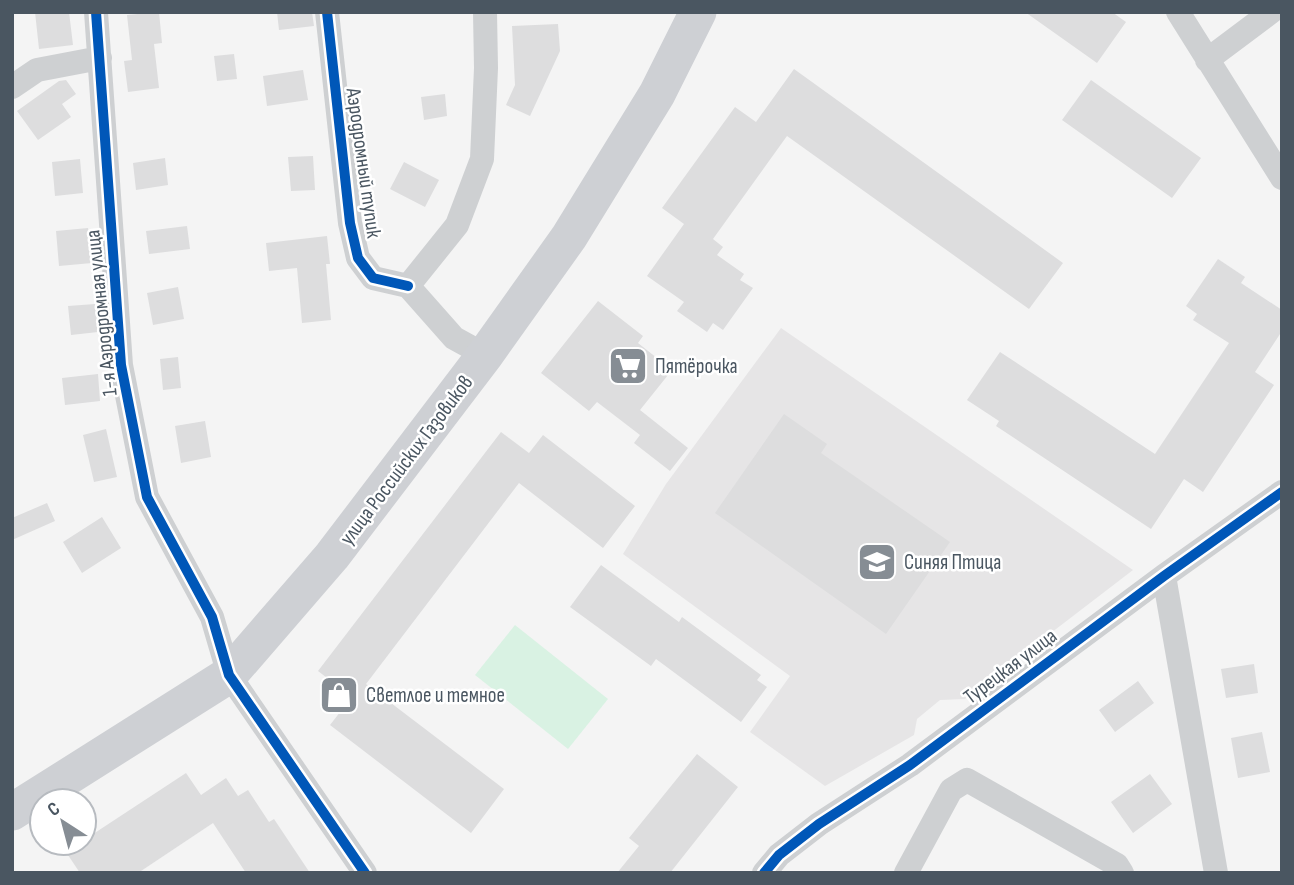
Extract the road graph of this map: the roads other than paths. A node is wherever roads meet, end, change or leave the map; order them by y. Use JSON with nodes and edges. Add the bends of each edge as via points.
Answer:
{"nodes":[{"id":1,"x":96,"y":12,"type":"edge"},
{"id":2,"x":327,"y":12,"type":"edge"},
{"id":3,"x":485,"y":12,"type":"edge"},
{"id":4,"x":698,"y":12,"type":"edge"},
{"id":5,"x":1178,"y":12,"type":"edge"},
{"id":6,"x":1271,"y":12,"type":"edge"},
{"id":7,"x":100,"y":58,"type":"junction"},
{"id":8,"x":1207,"y":60,"type":"junction"},
{"id":9,"x":12,"y":87,"type":"edge"},
{"id":10,"x":1282,"y":178,"type":"edge"},
{"id":11,"x":408,"y":286,"type":"junction"},
{"id":12,"x":485,"y":355,"type":"junction"},
{"id":13,"x":1282,"y":492,"type":"edge"},
{"id":14,"x":1164,"y":576,"type":"junction"},
{"id":15,"x":229,"y":675,"type":"junction"},
{"id":16,"x":12,"y":812,"type":"edge"},
{"id":17,"x":365,"y":873,"type":"edge"},
{"id":18,"x":764,"y":873,"type":"edge"},
{"id":19,"x":905,"y":873,"type":"edge"},
{"id":20,"x":1122,"y":873,"type":"edge"},
{"id":21,"x":1216,"y":873,"type":"edge"}],
"edges":[{"from":1,"to":7,"type":"street","name":"1-я Аэродромная улица"},
{"from":2,"to":11,"type":"street","name":"Аэродромный тупик","via":[[350,223],[358,258],[373,278]]},
{"from":3,"to":11,"type":"street","via":[[482,159],[457,225]]},
{"from":4,"to":12,"type":"main road","name":"улица Российских Газовиков","via":[[657,94],[569,237]]},
{"from":5,"to":8,"type":"street"},
{"from":6,"to":8,"type":"street"},
{"from":7,"to":9,"type":"street","via":[[37,70]]},
{"from":7,"to":15,"type":"street","name":"1-я Аэродромная улица","via":[[121,365],[147,497],[212,617]]},
{"from":8,"to":10,"type":"street"},
{"from":11,"to":12,"type":"street","via":[[454,338]]},
{"from":12,"to":15,"type":"main road","name":"улица Российских Газовиков","via":[[332,556]]},
{"from":13,"to":14,"type":"street","name":"Турецкая улица"},
{"from":14,"to":18,"type":"street","name":"Турецкая улица","via":[[910,765],[819,824]]},
{"from":14,"to":21,"type":"street"},
{"from":15,"to":16,"type":"main road","name":"улица Российских Газовиков"},
{"from":15,"to":17,"type":"street","name":"1-я Аэродромная улица"},
{"from":19,"to":20,"type":"street","via":[[951,790],[967,780],[1118,865]]}]}
